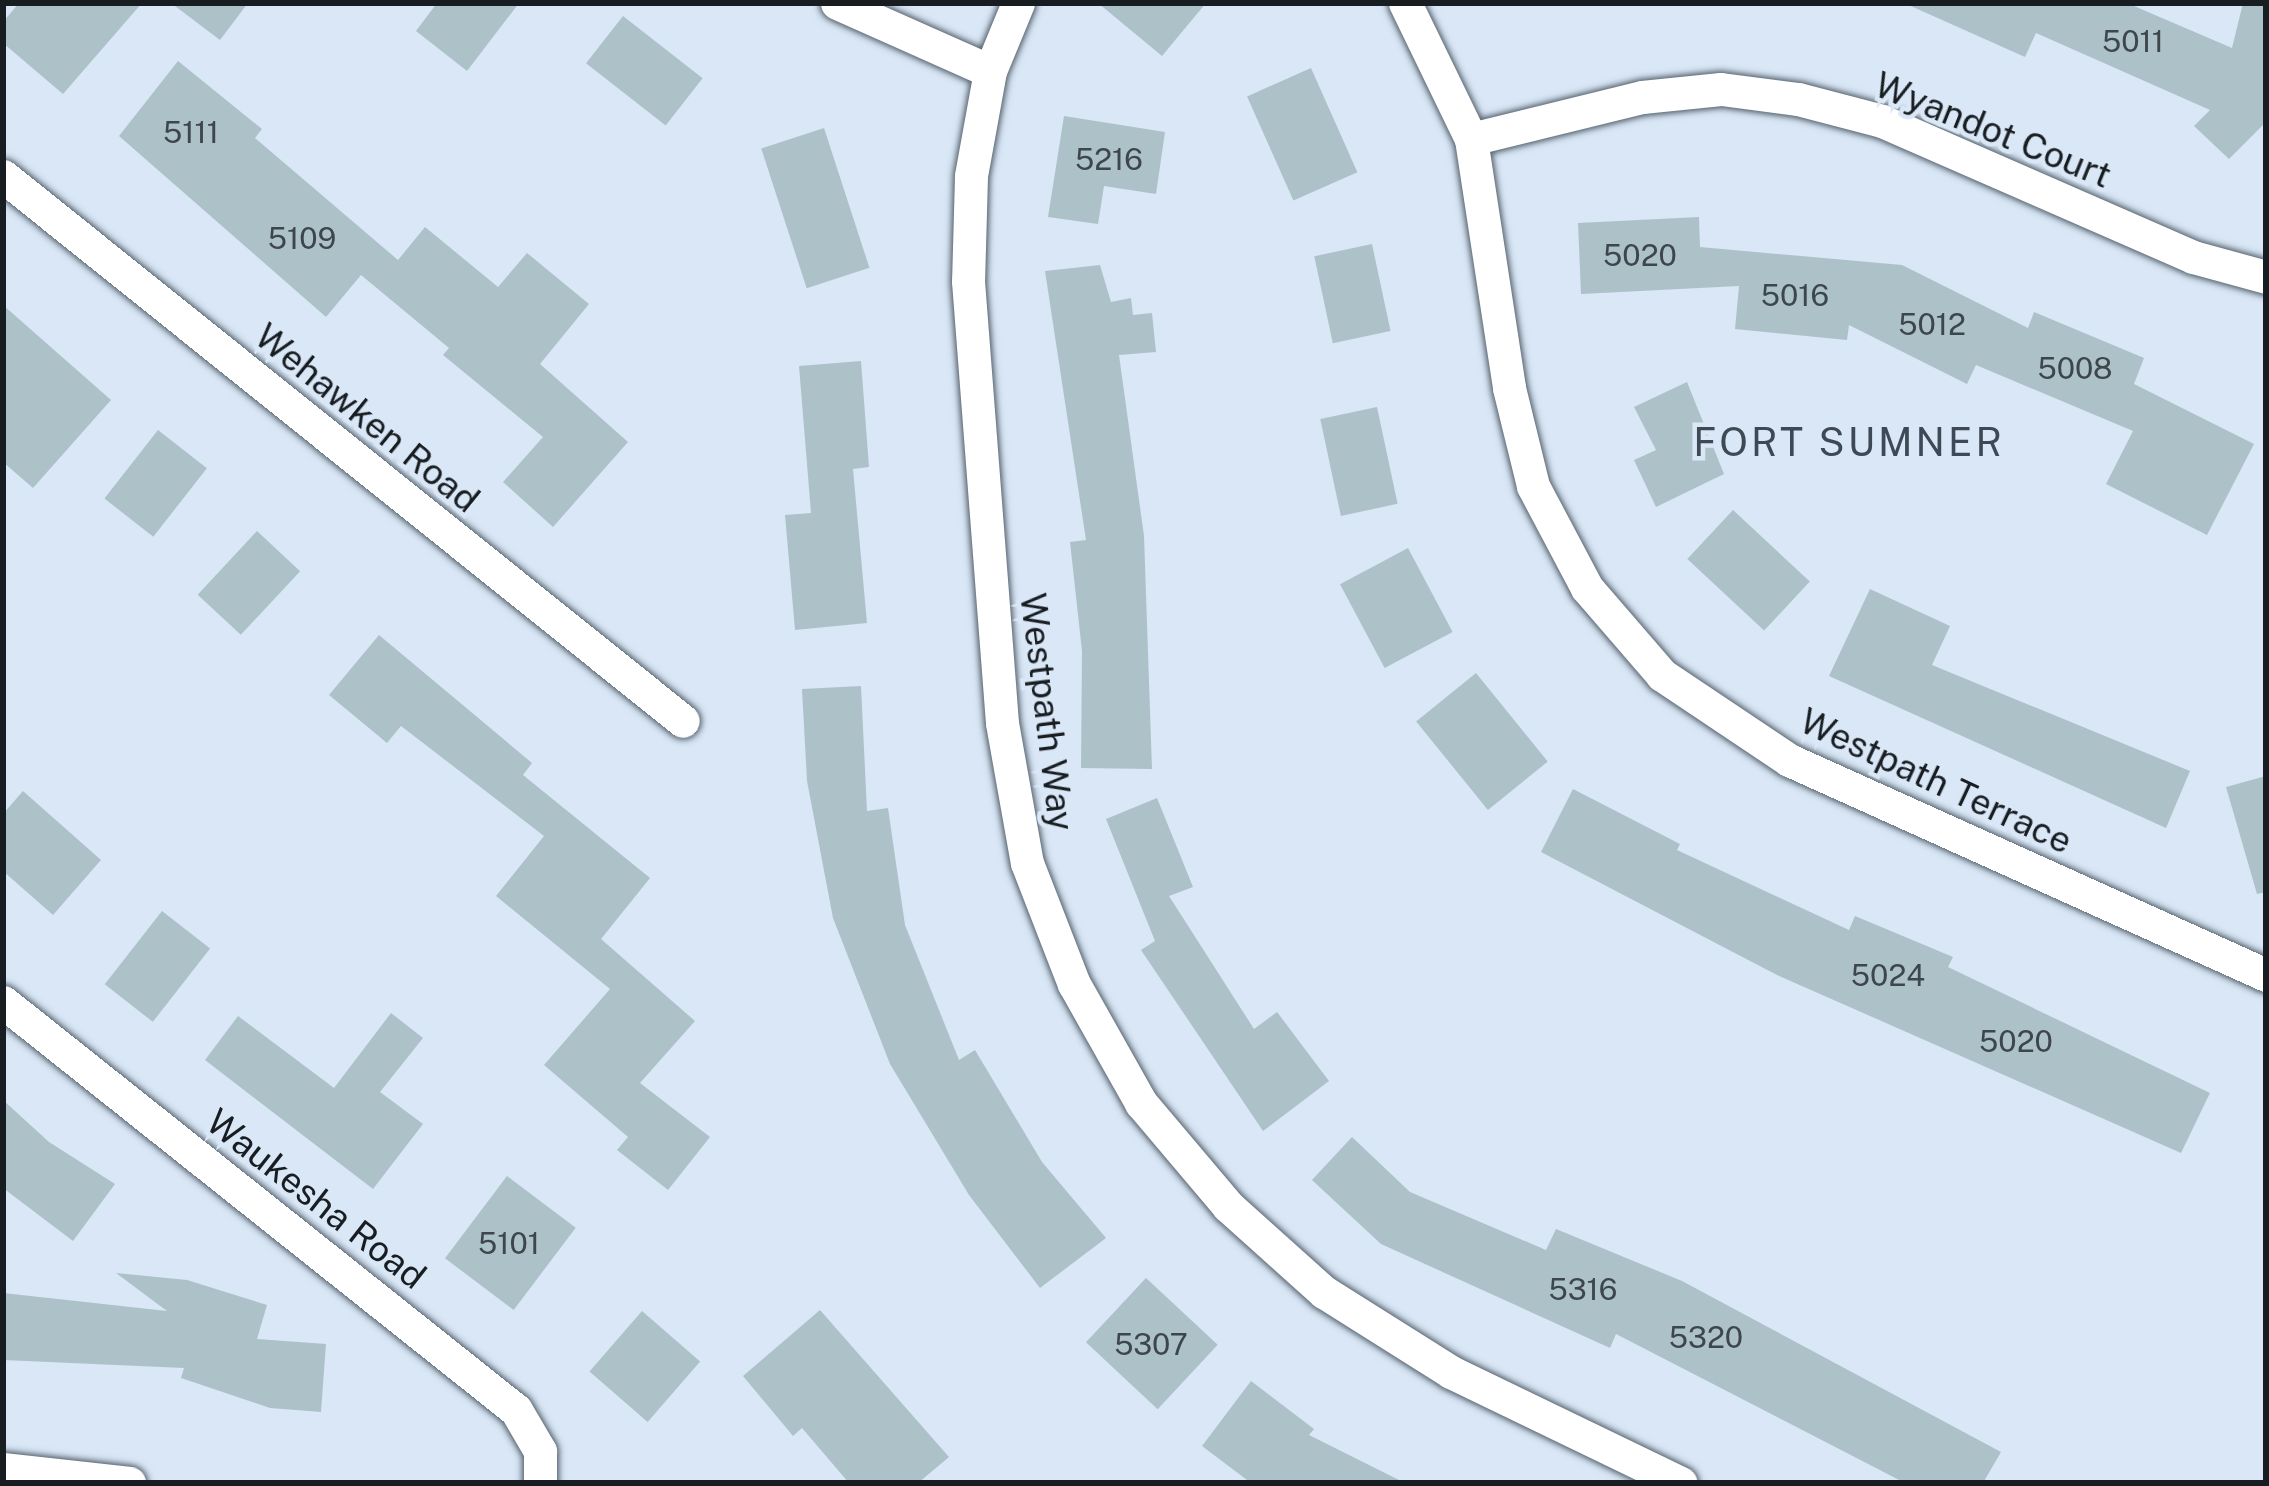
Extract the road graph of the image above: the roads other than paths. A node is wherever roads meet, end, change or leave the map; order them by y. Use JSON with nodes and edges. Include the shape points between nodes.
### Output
{"nodes":[{"id":1,"x":837,"y":3,"type":"edge"},
{"id":2,"x":1018,"y":3,"type":"edge"},
{"id":3,"x":1405,"y":3,"type":"edge"},
{"id":4,"x":990,"y":71,"type":"junction"},
{"id":5,"x":1471,"y":139,"type":"junction"},
{"id":6,"x":3,"y":176,"type":"edge"},
{"id":7,"x":2266,"y":277,"type":"edge"},
{"id":8,"x":682,"y":721,"type":"dead end"},
{"id":9,"x":2266,"y":975,"type":"edge"},
{"id":10,"x":3,"y":1002,"type":"edge"},
{"id":11,"x":3,"y":1469,"type":"edge"},
{"id":12,"x":129,"y":1483,"type":"edge"},
{"id":13,"x":540,"y":1483,"type":"edge"},
{"id":14,"x":1681,"y":1483,"type":"edge"}],
"edges":[{"from":1,"to":4,"type":"street"},
{"from":2,"to":4,"type":"street","name":"Westpath Way"},
{"from":3,"to":5,"type":"street","name":"Westpath Terrace"},
{"from":4,"to":14,"type":"street","name":"Westpath Way","via":[[971,176],[968,281],[1002,723],[1027,863],[1074,984],[1141,1103],[1228,1206],[1324,1292],[1451,1372]]},
{"from":5,"to":7,"type":"street","name":"Wyandot Court","via":[[1642,97],[1721,89],[1798,99],[1882,121],[2193,257]]},
{"from":5,"to":9,"type":"street","name":"Westpath Terrace","via":[[1509,388],[1533,486],[1587,588],[1662,675],[1789,760]]},
{"from":6,"to":8,"type":"street","name":"Wehawken Road"},
{"from":10,"to":13,"type":"street","name":"Waukesha Road","via":[[516,1410],[540,1451]]},
{"from":11,"to":12,"type":"street"}]}
